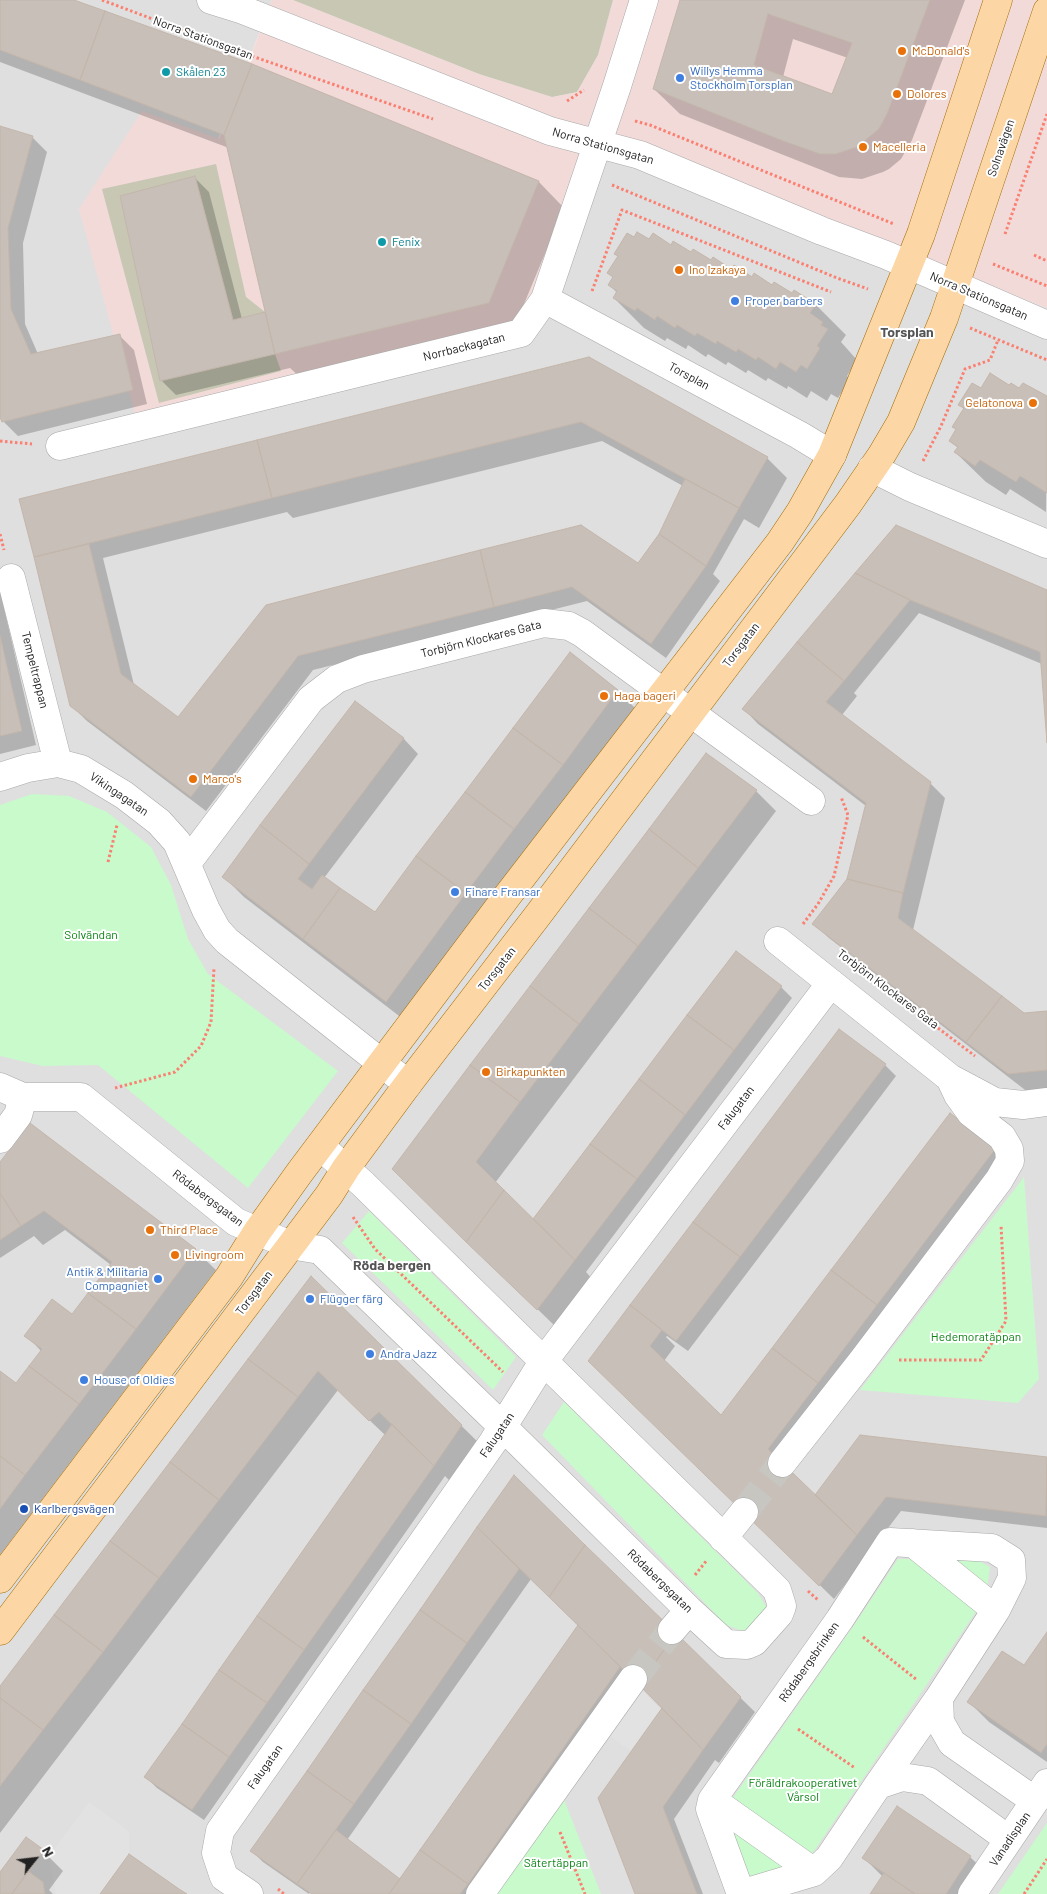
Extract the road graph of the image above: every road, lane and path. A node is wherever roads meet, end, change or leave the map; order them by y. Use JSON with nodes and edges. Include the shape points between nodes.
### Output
{"nodes":[{"id":1,"x":102,"y":0,"type":"edge"},
{"id":2,"x":211,"y":0,"type":"edge"},
{"id":3,"x":644,"y":0,"type":"edge"},
{"id":4,"x":998,"y":0,"type":"edge"},
{"id":5,"x":246,"y":5,"type":"edge"},
{"id":6,"x":1047,"y":11,"type":"edge"},
{"id":7,"x":606,"y":114,"type":"junction"},
{"id":8,"x":439,"y":121,"type":"dead end"},
{"id":9,"x":598,"y":143,"type":"junction"},
{"id":10,"x":586,"y":175,"type":"junction"},
{"id":11,"x":921,"y":234,"type":"junction"},
{"id":12,"x":966,"y":253,"type":"junction"},
{"id":13,"x":1034,"y":255,"type":"dead end"},
{"id":14,"x":1047,"y":260,"type":"edge"},
{"id":15,"x":908,"y":265,"type":"junction"},
{"id":16,"x":837,"y":278,"type":"dead end"},
{"id":17,"x":955,"y":284,"type":"junction"},
{"id":18,"x":1047,"y":286,"type":"edge"},
{"id":19,"x":832,"y":292,"type":"dead end"},
{"id":20,"x":545,"y":299,"type":"junction"},
{"id":21,"x":582,"y":319,"type":"junction"},
{"id":22,"x":1047,"y":325,"type":"edge"},
{"id":23,"x":998,"y":340,"type":"dead end"},
{"id":24,"x":60,"y":446,"type":"dead end"},
{"id":25,"x":832,"y":455,"type":"junction"},
{"id":26,"x":872,"y":468,"type":"junction"},
{"id":27,"x":910,"y":487,"type":"junction"},
{"id":28,"x":1047,"y":544,"type":"edge"},
{"id":29,"x":11,"y":578,"type":"dead end"},
{"id":30,"x":664,"y":692,"type":"junction"},
{"id":31,"x":690,"y":712,"type":"junction"},
{"id":32,"x":58,"y":763,"type":"junction"},
{"id":33,"x":0,"y":777,"type":"edge"},
{"id":34,"x":811,"y":801,"type":"dead end"},
{"id":35,"x":840,"y":852,"type":"dead end"},
{"id":36,"x":187,"y":863,"type":"junction"},
{"id":37,"x":217,"y":930,"type":"junction"},
{"id":38,"x":810,"y":930,"type":"dead end"},
{"id":39,"x":778,"y":940,"type":"dead end"},
{"id":40,"x":831,"y":983,"type":"junction"},
{"id":41,"x":921,"y":1014,"type":"dead end"},
{"id":42,"x":976,"y":1056,"type":"dead end"},
{"id":43,"x":382,"y":1063,"type":"junction"},
{"id":44,"x":950,"y":1078,"type":"junction"},
{"id":45,"x":408,"y":1084,"type":"junction"},
{"id":46,"x":12,"y":1092,"type":"edge"},
{"id":47,"x":81,"y":1097,"type":"junction"},
{"id":48,"x":1047,"y":1102,"type":"edge"},
{"id":49,"x":0,"y":1139,"type":"edge"},
{"id":50,"x":320,"y":1146,"type":"junction"},
{"id":51,"x":346,"y":1168,"type":"junction"},
{"id":52,"x":999,"y":1180,"type":"junction"},
{"id":53,"x":349,"y":1213,"type":"dead end"},
{"id":54,"x":257,"y":1232,"type":"junction"},
{"id":55,"x":290,"y":1245,"type":"junction"},
{"id":56,"x":863,"y":1360,"type":"junction"},
{"id":57,"x":543,"y":1362,"type":"junction"},
{"id":58,"x":504,"y":1373,"type":"dead end"},
{"id":59,"x":504,"y":1427,"type":"junction"},
{"id":60,"x":782,"y":1463,"type":"tunnel mouth"},
{"id":61,"x":744,"y":1512,"type":"tunnel mouth"},
{"id":62,"x":913,"y":1542,"type":"junction"},
{"id":63,"x":716,"y":1548,"type":"junction"},
{"id":64,"x":693,"y":1578,"type":"dead end"},
{"id":65,"x":0,"y":1579,"type":"edge"},
{"id":66,"x":996,"y":1610,"type":"junction"},
{"id":67,"x":0,"y":1631,"type":"edge"},
{"id":68,"x":860,"y":1634,"type":"dead end"},
{"id":69,"x":633,"y":1679,"type":"tunnel mouth"},
{"id":70,"x":918,"y":1681,"type":"dead end"},
{"id":71,"x":939,"y":1698,"type":"junction"},
{"id":72,"x":795,"y":1727,"type":"dead end"},
{"id":73,"x":868,"y":1777,"type":"junction"},
{"id":74,"x":1041,"y":1792,"type":"edge"},
{"id":75,"x":547,"y":1799,"type":"junction"},
{"id":76,"x":712,"y":1800,"type":"junction"},
{"id":77,"x":1008,"y":1839,"type":"junction"},
{"id":78,"x":1047,"y":1859,"type":"edge"},
{"id":79,"x":814,"y":1872,"type":"junction"},
{"id":80,"x":249,"y":1894,"type":"edge"},
{"id":81,"x":480,"y":1894,"type":"edge"},
{"id":82,"x":585,"y":1894,"type":"edge"},
{"id":83,"x":741,"y":1894,"type":"edge"},
{"id":84,"x":972,"y":1894,"type":"edge"},
{"id":85,"x":1024,"y":1894,"type":"edge"}],
"edges":[{"from":1,"to":8,"type":"path","name":"Norra Stationsgatan"},
{"from":2,"to":5,"type":"street","name":"Norra Stationsgatan"},
{"from":3,"to":7,"type":"street","name":"Norrbackagatan"},
{"from":4,"to":11,"type":"main road"},
{"from":5,"to":9,"type":"street","name":"Norra Stationsgatan","via":[[550,131]]},
{"from":6,"to":12,"type":"main road","name":"Solnavägen"},
{"from":7,"to":9,"type":"street","name":"Norrbackagatan"},
{"from":7,"to":11,"type":"path","via":[[650,124]]},
{"from":9,"to":10,"type":"street","name":"Norrbackagatan"},
{"from":9,"to":15,"type":"street","name":"Norra Stationsgatan","via":[[640,154]]},
{"from":10,"to":16,"type":"path"},
{"from":10,"to":20,"type":"street","name":"Norrbackagatan"},
{"from":11,"to":15,"type":"main road"},
{"from":12,"to":17,"type":"main road","name":"Solnavägen"},
{"from":12,"to":18,"type":"path"},
{"from":13,"to":14,"type":"path"},
{"from":15,"to":17,"type":"street","name":"Norra Stationsgatan"},
{"from":15,"to":25,"type":"main road"},
{"from":17,"to":22,"type":"street","name":"Norra Stationsgatan"},
{"from":17,"to":26,"type":"main road","name":"Torsgatan","via":[[901,422]]},
{"from":19,"to":21,"type":"path","via":[[622,210]]},
{"from":20,"to":21,"type":"street","name":"Torsplan"},
{"from":20,"to":24,"type":"street","name":"Norrbackagatan","via":[[521,333]]},
{"from":21,"to":25,"type":"street","name":"Torsplan"},
{"from":23,"to":27,"type":"path","via":[[990,360],[965,369]]},
{"from":25,"to":30,"type":"main road","via":[[780,542]]},
{"from":26,"to":27,"type":"street"},
{"from":26,"to":31,"type":"main road","name":"Torsgatan"},
{"from":27,"to":28,"type":"street"},
{"from":29,"to":32,"type":"street","name":"Tempeltrappan"},
{"from":30,"to":31,"type":"street","name":"Torbjörn Klockares Gata"},
{"from":30,"to":36,"type":"street","name":"Torbjörn Klockares Gata","via":[[582,633],[569,626],[544,623],[349,673],[311,699]]},
{"from":30,"to":43,"type":"main road"},
{"from":31,"to":34,"type":"street","name":"Torbjörn Klockares Gata"},
{"from":31,"to":45,"type":"main road","name":"Torsgatan"},
{"from":32,"to":33,"type":"street","name":"Vikingagatan"},
{"from":32,"to":36,"type":"street","name":"Vikingagatan","via":[[81,769],[103,781],[159,822],[177,842]]},
{"from":35,"to":38,"type":"path","via":[[834,876],[802,924]]},
{"from":36,"to":37,"type":"street"},
{"from":37,"to":43,"type":"street","via":[[242,954]]},
{"from":37,"to":47,"type":"path","via":[[211,1022],[201,1046],[175,1072]]},
{"from":39,"to":40,"type":"street"},
{"from":40,"to":44,"type":"street"},
{"from":40,"to":57,"type":"street","name":"Falugatan"},
{"from":41,"to":42,"type":"path","name":"Torbjörn Klockares Gata"},
{"from":43,"to":45,"type":"street"},
{"from":43,"to":50,"type":"main road"},
{"from":44,"to":48,"type":"street","via":[[995,1102],[1022,1105]]},
{"from":44,"to":52,"type":"street","via":[[971,1113],[1002,1137],[1009,1149],[1010,1161]]},
{"from":45,"to":51,"type":"main road","name":"Torsgatan"},
{"from":46,"to":47,"type":"street"},
{"from":46,"to":49,"type":"street","via":[[18,1115]]},
{"from":47,"to":54,"type":"street","name":"Rödabergsgatan","via":[[236,1222]]},
{"from":50,"to":51,"type":"street","name":"Rödabergsgatan"},
{"from":50,"to":54,"type":"main road"},
{"from":51,"to":55,"type":"main road","name":"Torsgatan"},
{"from":51,"to":57,"type":"street","name":"Rödabergsgatan"},
{"from":52,"to":56,"type":"street"},
{"from":52,"to":56,"type":"path","via":[[1006,1321],[981,1360]]},
{"from":53,"to":58,"type":"path","via":[[376,1249]]},
{"from":54,"to":55,"type":"street","name":"Rödabergsgatan"},
{"from":54,"to":65,"type":"main road","via":[[229,1277]]},
{"from":55,"to":59,"type":"street","name":"Rödabergsgatan","via":[[320,1250]]},
{"from":55,"to":67,"type":"main road","name":"Torsgatan"},
{"from":56,"to":60,"type":"street"},
{"from":57,"to":59,"type":"street","name":"Falugatan"},
{"from":57,"to":63,"type":"street","name":"Rödabergsgatan"},
{"from":59,"to":63,"type":"street","name":"Rödabergsgatan","via":[[681,1620],[726,1644],[747,1645],[754,1642],[779,1614],[782,1606],[776,1590]]},
{"from":59,"to":80,"type":"street","name":"Falugatan","via":[[220,1831],[216,1853],[224,1877]]},
{"from":61,"to":63,"type":"street"},
{"from":62,"to":66,"type":"street"},
{"from":62,"to":66,"type":"street","name":"Rödabergsbrinken","via":[[992,1548],[1011,1560],[1012,1578]]},
{"from":62,"to":76,"type":"street","name":"Rödabergsbrinken","via":[[890,1542],[840,1619]]},
{"from":63,"to":64,"type":"path"},
{"from":66,"to":71,"type":"street","name":"Rödabergsbrinken"},
{"from":68,"to":70,"type":"path"},
{"from":69,"to":75,"type":"street"},
{"from":71,"to":73,"type":"street","name":"Rödabergsbrinken"},
{"from":71,"to":74,"type":"street","via":[[940,1722],[952,1743]]},
{"from":72,"to":73,"type":"path"},
{"from":73,"to":77,"type":"street","via":[[928,1781]]},
{"from":73,"to":79,"type":"street","name":"Rödabergsbrinken","via":[[829,1858]]},
{"from":74,"to":77,"type":"street","name":"Vanadisplan"},
{"from":75,"to":81,"type":"street"},
{"from":75,"to":82,"type":"path"},
{"from":76,"to":79,"type":"street"},
{"from":76,"to":83,"type":"street","name":"Rödabergsbrinken","via":[[710,1809]]},
{"from":77,"to":84,"type":"street","name":"Vanadisplan"},
{"from":78,"to":85,"type":"path"},
{"from":79,"to":83,"type":"street","name":"Rödabergsbrinken"}]}
